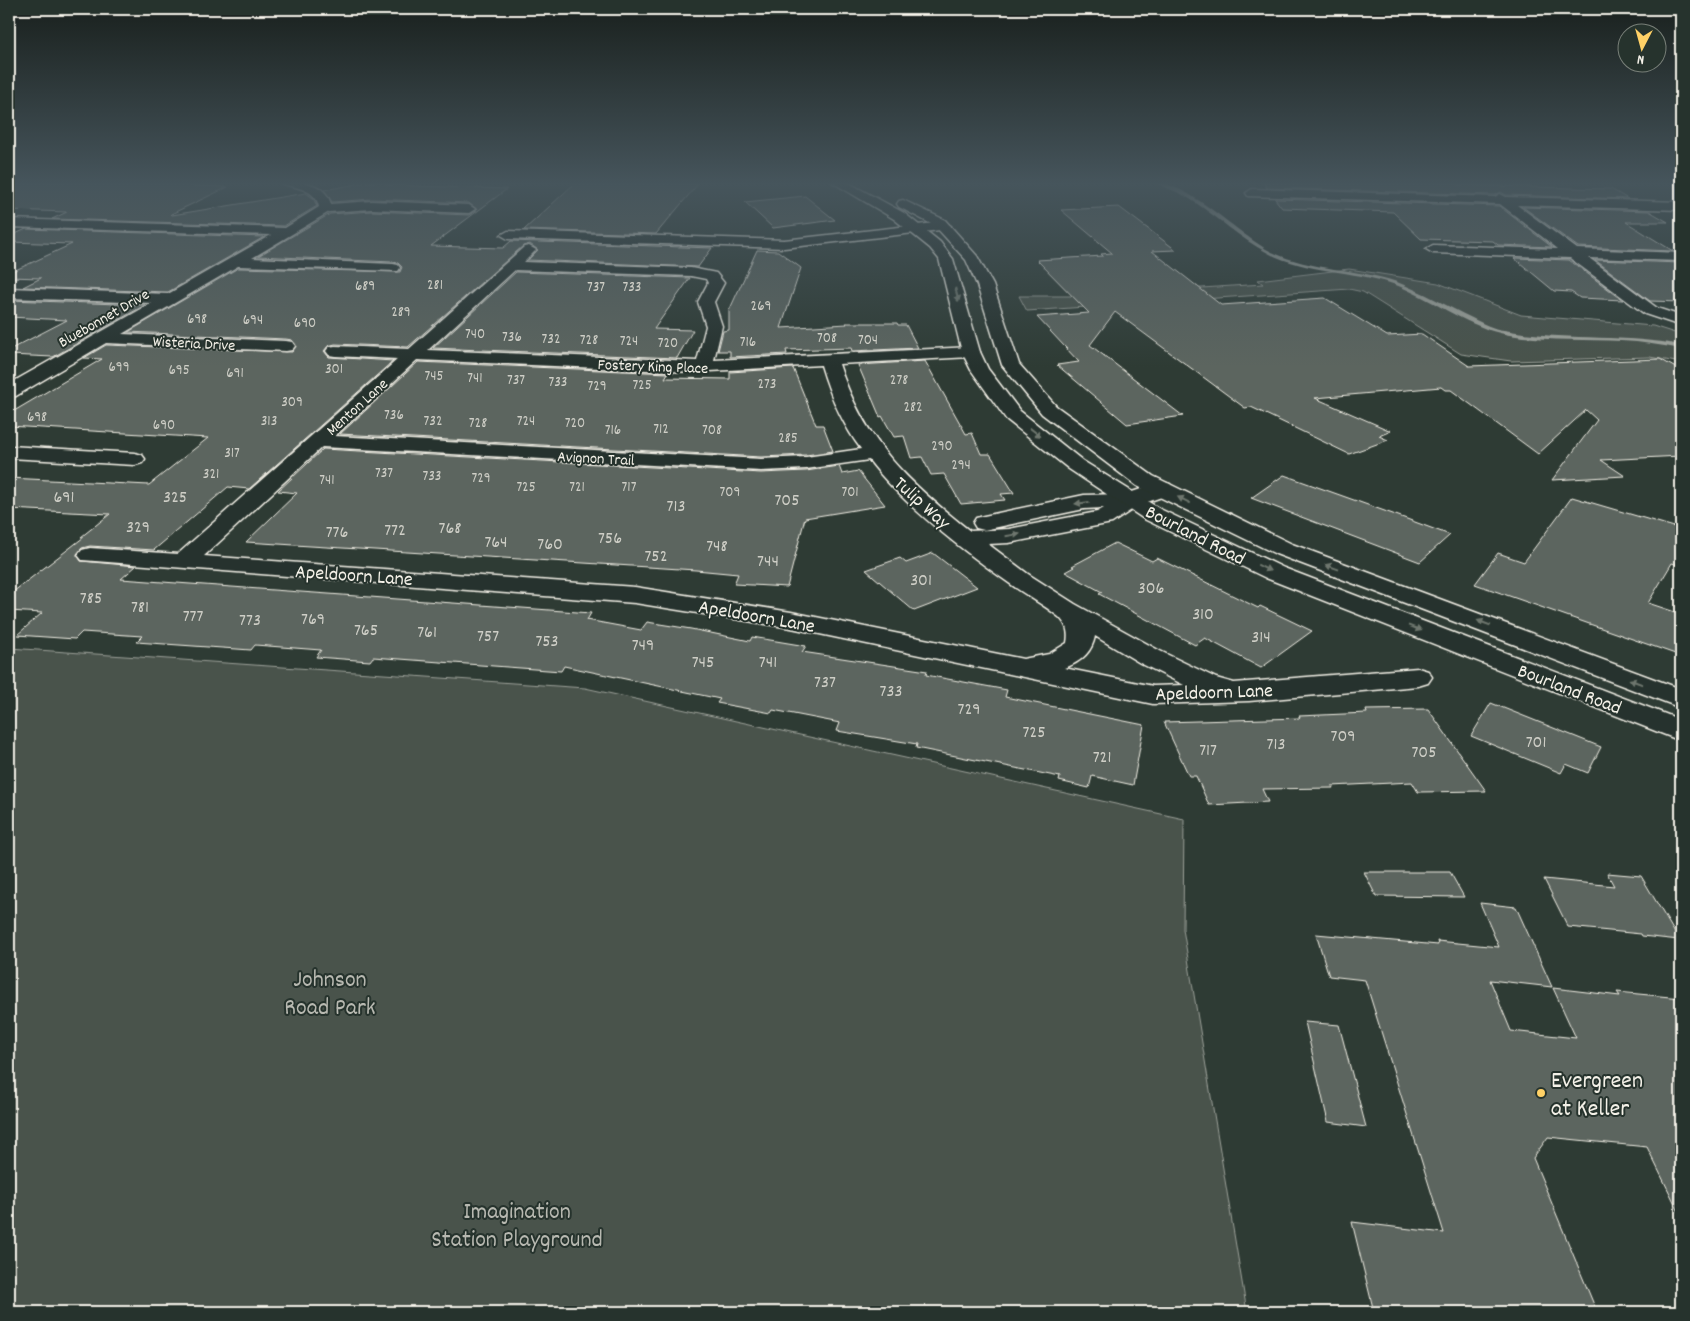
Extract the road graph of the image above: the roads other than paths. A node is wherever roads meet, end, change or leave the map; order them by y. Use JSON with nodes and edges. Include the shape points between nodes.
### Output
{"nodes":[{"id":1,"x":266,"y":244,"type":"edge"},
{"id":2,"x":773,"y":244,"type":"edge"},
{"id":3,"x":787,"y":244,"type":"edge"},
{"id":4,"x":933,"y":244,"type":"edge"},
{"id":5,"x":959,"y":244,"type":"edge"},
{"id":6,"x":1560,"y":244,"type":"edge"},
{"id":7,"x":1433,"y":249,"type":"dead end"},
{"id":8,"x":530,"y":250,"type":"dead end"},
{"id":9,"x":1573,"y":254,"type":"junction"},
{"id":10,"x":1681,"y":257,"type":"edge"},
{"id":11,"x":234,"y":262,"type":"junction"},
{"id":12,"x":514,"y":266,"type":"junction"},
{"id":13,"x":393,"y":268,"type":"dead end"},
{"id":14,"x":9,"y":293,"type":"edge"},
{"id":15,"x":168,"y":299,"type":"junction"},
{"id":16,"x":1675,"y":320,"type":"edge"},
{"id":17,"x":103,"y":338,"type":"junction"},
{"id":18,"x":286,"y":346,"type":"dead end"},
{"id":19,"x":335,"y":352,"type":"dead end"},
{"id":20,"x":971,"y":352,"type":"junction"},
{"id":21,"x":414,"y":355,"type":"junction"},
{"id":22,"x":829,"y":361,"type":"junction"},
{"id":23,"x":704,"y":367,"type":"junction"},
{"id":24,"x":9,"y":392,"type":"edge"},
{"id":25,"x":318,"y":441,"type":"junction"},
{"id":26,"x":9,"y":452,"type":"edge"},
{"id":27,"x":874,"y":453,"type":"junction"},
{"id":28,"x":135,"y":460,"type":"dead end"},
{"id":29,"x":1162,"y":489,"type":"junction"},
{"id":30,"x":1131,"y":500,"type":"junction"},
{"id":31,"x":964,"y":538,"type":"junction"},
{"id":32,"x":90,"y":555,"type":"dead end"},
{"id":33,"x":183,"y":562,"type":"junction"},
{"id":34,"x":1060,"y":606,"type":"junction"},
{"id":35,"x":1006,"y":664,"type":"junction"},
{"id":36,"x":1418,"y":677,"type":"dead end"},
{"id":37,"x":1249,"y":692,"type":"junction"},
{"id":38,"x":1681,"y":699,"type":"edge"},
{"id":39,"x":1681,"y":731,"type":"edge"}],
"edges":[{"from":1,"to":11,"type":"street","name":"Bluebonnet Drive"},
{"from":2,"to":3,"type":"street"},
{"from":4,"to":20,"type":"street","name":"Bourland Road","one_way":true,"via":[[946,259]]},
{"from":5,"to":29,"type":"street","name":"Bourland Road","via":[[972,259],[985,285],[1011,365],[1049,410],[1145,481]]},
{"from":6,"to":9,"type":"street"},
{"from":7,"to":9,"type":"street"},
{"from":8,"to":12,"type":"street","name":"Menton Lane"},
{"from":9,"to":10,"type":"street"},
{"from":9,"to":16,"type":"street","via":[[1651,311]]},
{"from":11,"to":13,"type":"street"},
{"from":11,"to":15,"type":"street","name":"Bluebonnet Drive"},
{"from":12,"to":21,"type":"street","name":"Menton Lane"},
{"from":12,"to":23,"type":"street","via":[[708,275],[716,281],[706,302],[714,326]]},
{"from":14,"to":15,"type":"street"},
{"from":15,"to":17,"type":"street","name":"Bluebonnet Drive"},
{"from":17,"to":18,"type":"street","name":"Wisteria Drive"},
{"from":17,"to":24,"type":"street","name":"Bluebonnet Drive"},
{"from":19,"to":21,"type":"street","name":"Fostery King Place"},
{"from":20,"to":22,"type":"street","name":"Fostery King Place"},
{"from":20,"to":30,"type":"street","name":"Bourland Road","one_way":true,"via":[[1013,415],[1076,464]]},
{"from":21,"to":23,"type":"street","name":"Fostery King Place"},
{"from":21,"to":25,"type":"street","name":"Menton Lane"},
{"from":22,"to":23,"type":"street","name":"Fostery King Place"},
{"from":22,"to":27,"type":"street","name":"Tulip Way","via":[[841,401]]},
{"from":25,"to":27,"type":"street","name":"Avignon Trail","via":[[761,465],[806,463]]},
{"from":25,"to":33,"type":"street","name":"Menton Lane"},
{"from":26,"to":28,"type":"street"},
{"from":27,"to":31,"type":"street","name":"Tulip Way","via":[[914,496]]},
{"from":29,"to":30,"type":"street"},
{"from":38,"to":29,"type":"street","name":"Bourland Road","one_way":true,"via":[[1284,549]]},
{"from":30,"to":31,"type":"street","via":[[1104,518],[1008,536]]},
{"from":30,"to":39,"type":"street","name":"Bourland Road","one_way":true,"via":[[1152,514],[1274,573]]},
{"from":31,"to":34,"type":"street","name":"Tulip Way"},
{"from":32,"to":33,"type":"street","name":"Apeldoorn Lane"},
{"from":33,"to":35,"type":"street","name":"Apeldoorn Lane","via":[[635,595],[791,620]]},
{"from":34,"to":35,"type":"street","name":"Tulip Way","via":[[1079,626],[1081,638],[1076,649],[1048,664]]},
{"from":34,"to":37,"type":"street","name":"Tulip Way","via":[[1199,681],[1216,688]]},
{"from":35,"to":37,"type":"street","name":"Apeldoorn Lane","via":[[1153,695]]},
{"from":36,"to":37,"type":"street","name":"Apeldoorn Lane"}]}
